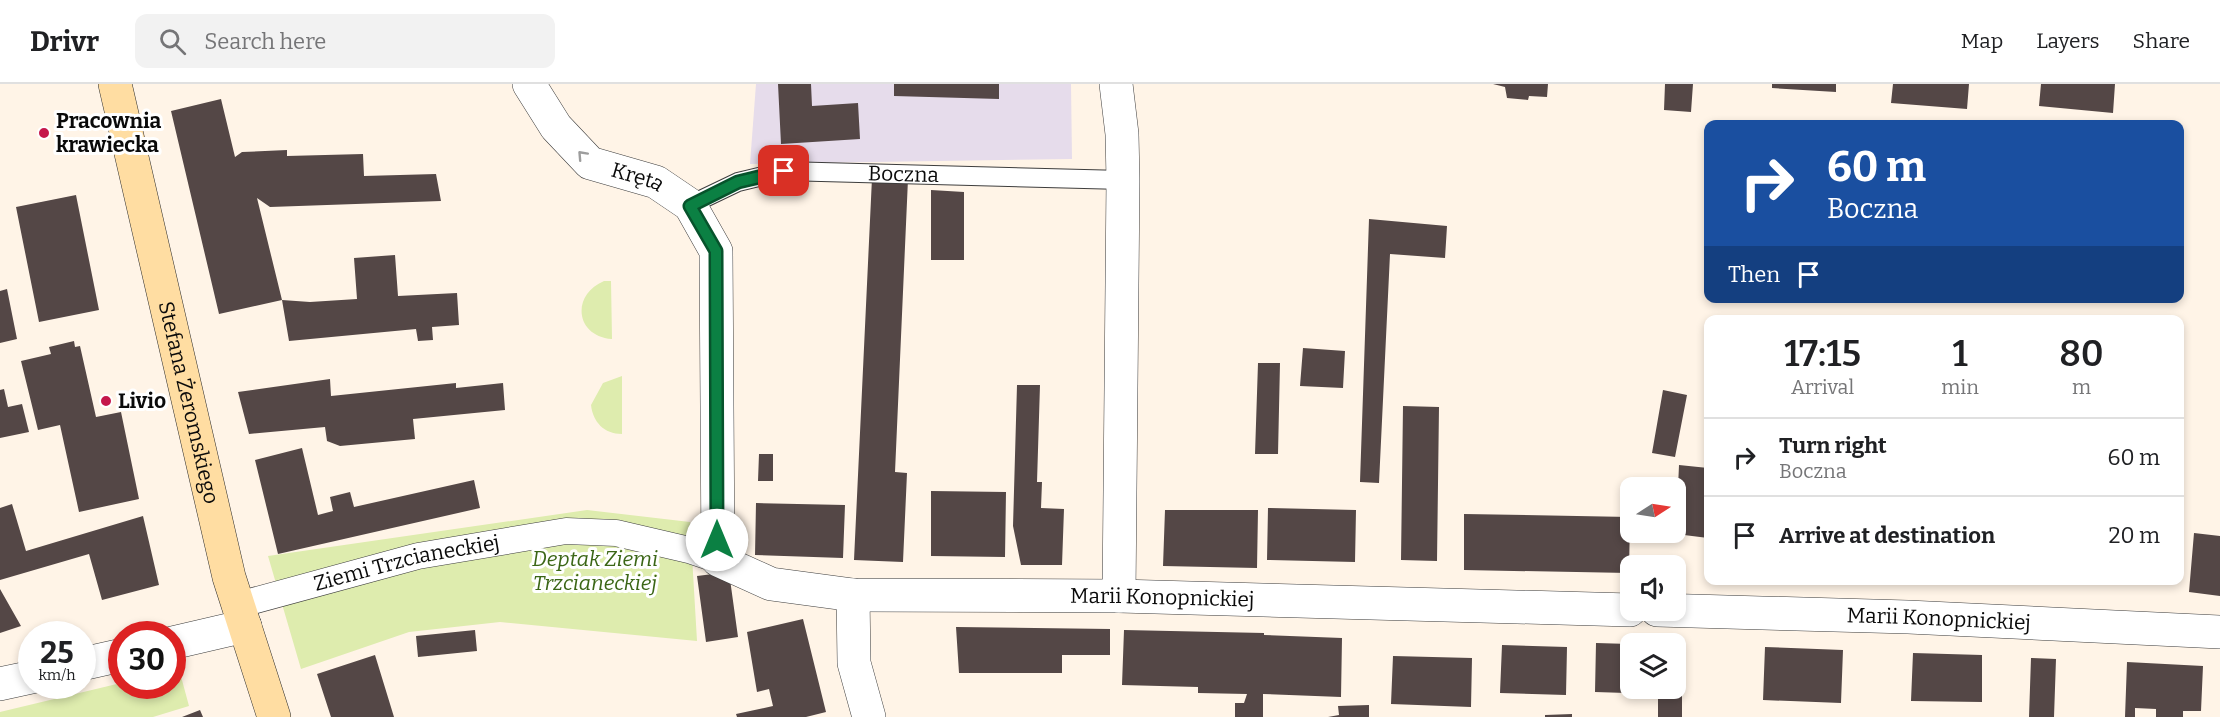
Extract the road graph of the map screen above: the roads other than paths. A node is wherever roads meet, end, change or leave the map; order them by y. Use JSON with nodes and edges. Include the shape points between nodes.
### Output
{"nodes":[{"id":1,"x":115,"y":84,"type":"edge"},
{"id":2,"x":529,"y":84,"type":"edge"},
{"id":3,"x":1116,"y":84,"type":"edge"},
{"id":4,"x":1123,"y":180,"type":"junction"},
{"id":5,"x":690,"y":206,"type":"junction"},
{"id":6,"x":718,"y":550,"type":"junction"},
{"id":7,"x":854,"y":595,"type":"junction"},
{"id":8,"x":1119,"y":596,"type":"junction"},
{"id":9,"x":1620,"y":610,"type":"edge"},
{"id":10,"x":1686,"y":611,"type":"edge"},
{"id":11,"x":242,"y":615,"type":"junction"},
{"id":12,"x":2220,"y":632,"type":"edge"},
{"id":13,"x":186,"y":637,"type":"edge"},
{"id":14,"x":18,"y":680,"type":"edge"},
{"id":15,"x":0,"y":684,"type":"edge"},
{"id":16,"x":274,"y":717,"type":"edge"},
{"id":17,"x":869,"y":717,"type":"edge"}],
"edges":[{"from":1,"to":11,"type":"main road","name":"Stefana Żeromskiego","via":[[229,577]]},
{"from":5,"to":2,"type":"street","name":"Kręta","one_way":true,"via":[[656,182],[590,163],[556,127]]},
{"from":3,"to":4,"type":"street"},
{"from":4,"to":5,"type":"lane","name":"Boczna","via":[[784,171],[738,182]]},
{"from":4,"to":8,"type":"street"},
{"from":5,"to":6,"type":"street","name":"Kręta","via":[[716,251]]},
{"from":6,"to":7,"type":"street","name":"Marii Konopnickiej","via":[[771,584]]},
{"from":6,"to":11,"type":"street","name":"Ziemi Trzcianeckiej","via":[[689,550],[616,533],[566,531],[418,556]]},
{"from":7,"to":8,"type":"street","name":"Marii Konopnickiej"},
{"from":7,"to":17,"type":"street","via":[[854,663]]},
{"from":8,"to":9,"type":"street","name":"Marii Konopnickiej"},
{"from":10,"to":12,"type":"street","name":"Marii Konopnickiej"},
{"from":11,"to":13,"type":"street"},
{"from":11,"to":16,"type":"main road","name":"Stefana Żeromskiego"},
{"from":14,"to":15,"type":"street"}]}
